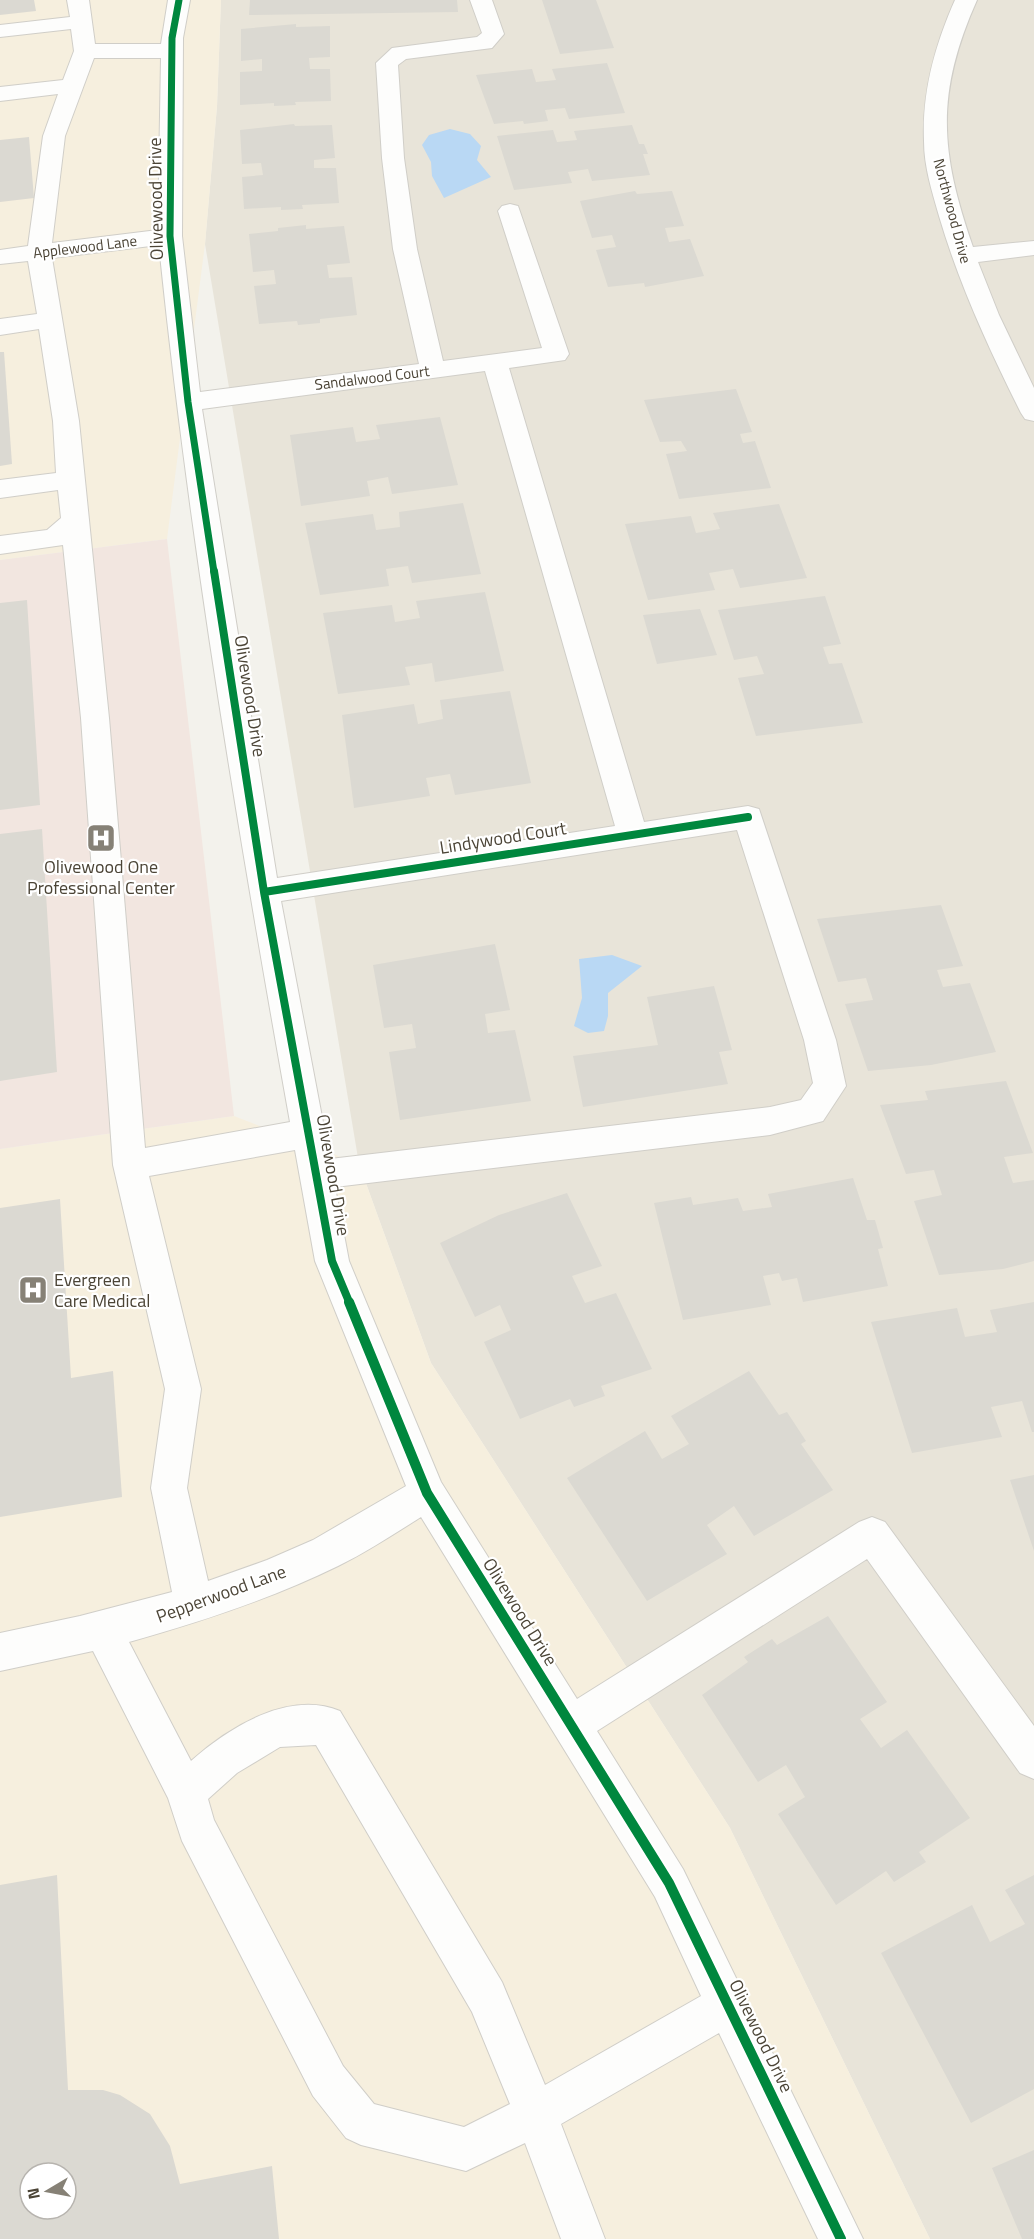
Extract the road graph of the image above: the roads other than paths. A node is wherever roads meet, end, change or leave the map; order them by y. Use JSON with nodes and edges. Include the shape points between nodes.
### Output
{"nodes":[{"id":1,"x":78,"y":0,"type":"edge"},
{"id":2,"x":179,"y":0,"type":"edge"},
{"id":3,"x":481,"y":0,"type":"edge"},
{"id":4,"x":966,"y":0,"type":"edge"},
{"id":5,"x":80,"y":22,"type":"junction"},
{"id":6,"x":0,"y":31,"type":"edge"},
{"id":7,"x":85,"y":51,"type":"junction"},
{"id":8,"x":172,"y":51,"type":"junction"},
{"id":9,"x":72,"y":86,"type":"junction"},
{"id":10,"x":0,"y":94,"type":"edge"},
{"id":11,"x":510,"y":211,"type":"dead end"},
{"id":12,"x":170,"y":236,"type":"junction"},
{"id":13,"x":1034,"y":248,"type":"edge"},
{"id":14,"x":39,"y":252,"type":"junction"},
{"id":15,"x":962,"y":256,"type":"junction"},
{"id":16,"x":0,"y":257,"type":"edge"},
{"id":17,"x":50,"y":320,"type":"junction"},
{"id":18,"x":0,"y":327,"type":"edge"},
{"id":19,"x":495,"y":362,"type":"junction"},
{"id":20,"x":433,"y":370,"type":"junction"},
{"id":21,"x":188,"y":402,"type":"junction"},
{"id":22,"x":1034,"y":413,"type":"edge"},
{"id":23,"x":70,"y":480,"type":"junction"},
{"id":24,"x":0,"y":489,"type":"edge"},
{"id":25,"x":75,"y":521,"type":"junction"},
{"id":26,"x":0,"y":545,"type":"edge"},
{"id":27,"x":633,"y":835,"type":"junction"},
{"id":28,"x":264,"y":892,"type":"junction"},
{"id":29,"x":309,"y":1133,"type":"junction"},
{"id":30,"x":130,"y":1165,"type":"junction"},
{"id":31,"x":317,"y":1175,"type":"junction"},
{"id":32,"x":427,"y":1493,"type":"junction"},
{"id":33,"x":194,"y":1605,"type":"junction"},
{"id":34,"x":104,"y":1630,"type":"junction"},
{"id":35,"x":0,"y":1652,"type":"edge"},
{"id":36,"x":571,"y":1725,"type":"junction"},
{"id":37,"x":1034,"y":1759,"type":"edge"},
{"id":38,"x":186,"y":1792,"type":"junction"},
{"id":39,"x":728,"y":2004,"type":"junction"},
{"id":40,"x":536,"y":2114,"type":"junction"},
{"id":41,"x":583,"y":2239,"type":"edge"},
{"id":42,"x":841,"y":2239,"type":"edge"}],
"edges":[{"from":1,"to":5,"type":"street"},
{"from":2,"to":8,"type":"street","name":"Olivewood Drive"},
{"from":3,"to":20,"type":"street","via":[[492,34],[484,43],[400,53],[387,63],[393,158],[405,249]]},
{"from":4,"to":15,"type":"street","name":"Northwood Drive","via":[[941,69],[935,106],[937,164]]},
{"from":5,"to":6,"type":"street"},
{"from":5,"to":7,"type":"street"},
{"from":7,"to":8,"type":"street"},
{"from":7,"to":9,"type":"street"},
{"from":8,"to":12,"type":"street","name":"Olivewood Drive"},
{"from":9,"to":10,"type":"street"},
{"from":9,"to":14,"type":"street","via":[[54,136]]},
{"from":11,"to":19,"type":"street","name":"Sandalwood Court","via":[[556,354]]},
{"from":12,"to":14,"type":"street","name":"Applewood Lane"},
{"from":12,"to":21,"type":"street","name":"Olivewood Drive"},
{"from":13,"to":15,"type":"street"},
{"from":14,"to":16,"type":"street","name":"Applewood Lane"},
{"from":14,"to":17,"type":"street"},
{"from":15,"to":22,"type":"street","name":"Northwood Drive","via":[[997,341]]},
{"from":17,"to":18,"type":"street"},
{"from":17,"to":23,"type":"street","via":[[66,421]]},
{"from":19,"to":20,"type":"street","name":"Sandalwood Court"},
{"from":19,"to":27,"type":"street"},
{"from":20,"to":21,"type":"street","name":"Sandalwood Court"},
{"from":21,"to":28,"type":"street","name":"Olivewood Drive"},
{"from":23,"to":24,"type":"street"},
{"from":23,"to":25,"type":"street"},
{"from":25,"to":26,"type":"street","via":[[54,538]]},
{"from":25,"to":30,"type":"street","via":[[95,717]]},
{"from":27,"to":28,"type":"street","name":"Lindywood Court"},
{"from":27,"to":31,"type":"street","name":"Lindywood Court","via":[[748,818],[820,1040],[830,1086],[811,1111],[770,1121]]},
{"from":28,"to":29,"type":"street","name":"Olivewood Drive"},
{"from":29,"to":30,"type":"street"},
{"from":29,"to":31,"type":"street","name":"Olivewood Drive"},
{"from":30,"to":33,"type":"street","via":[[183,1389],[169,1488]]},
{"from":31,"to":32,"type":"street","name":"Olivewood Drive","via":[[332,1261]]},
{"from":32,"to":33,"type":"street","name":"Pepperwood Lane","via":[[314,1559]]},
{"from":32,"to":36,"type":"street","name":"Olivewood Drive"},
{"from":33,"to":34,"type":"street","name":"Pepperwood Lane"},
{"from":34,"to":35,"type":"street","name":"Pepperwood Lane"},
{"from":34,"to":38,"type":"street"},
{"from":36,"to":37,"type":"street","via":[[872,1535]]},
{"from":36,"to":39,"type":"street","name":"Olivewood Drive","via":[[669,1883]]},
{"from":38,"to":40,"type":"street","via":[[196,1827],[328,2081],[361,2123],[466,2149]]},
{"from":38,"to":40,"type":"street","via":[[223,1760],[275,1728],[326,1725],[487,1997]]},
{"from":39,"to":40,"type":"street"},
{"from":39,"to":42,"type":"street","name":"Olivewood Drive"},
{"from":40,"to":41,"type":"street"}]}
